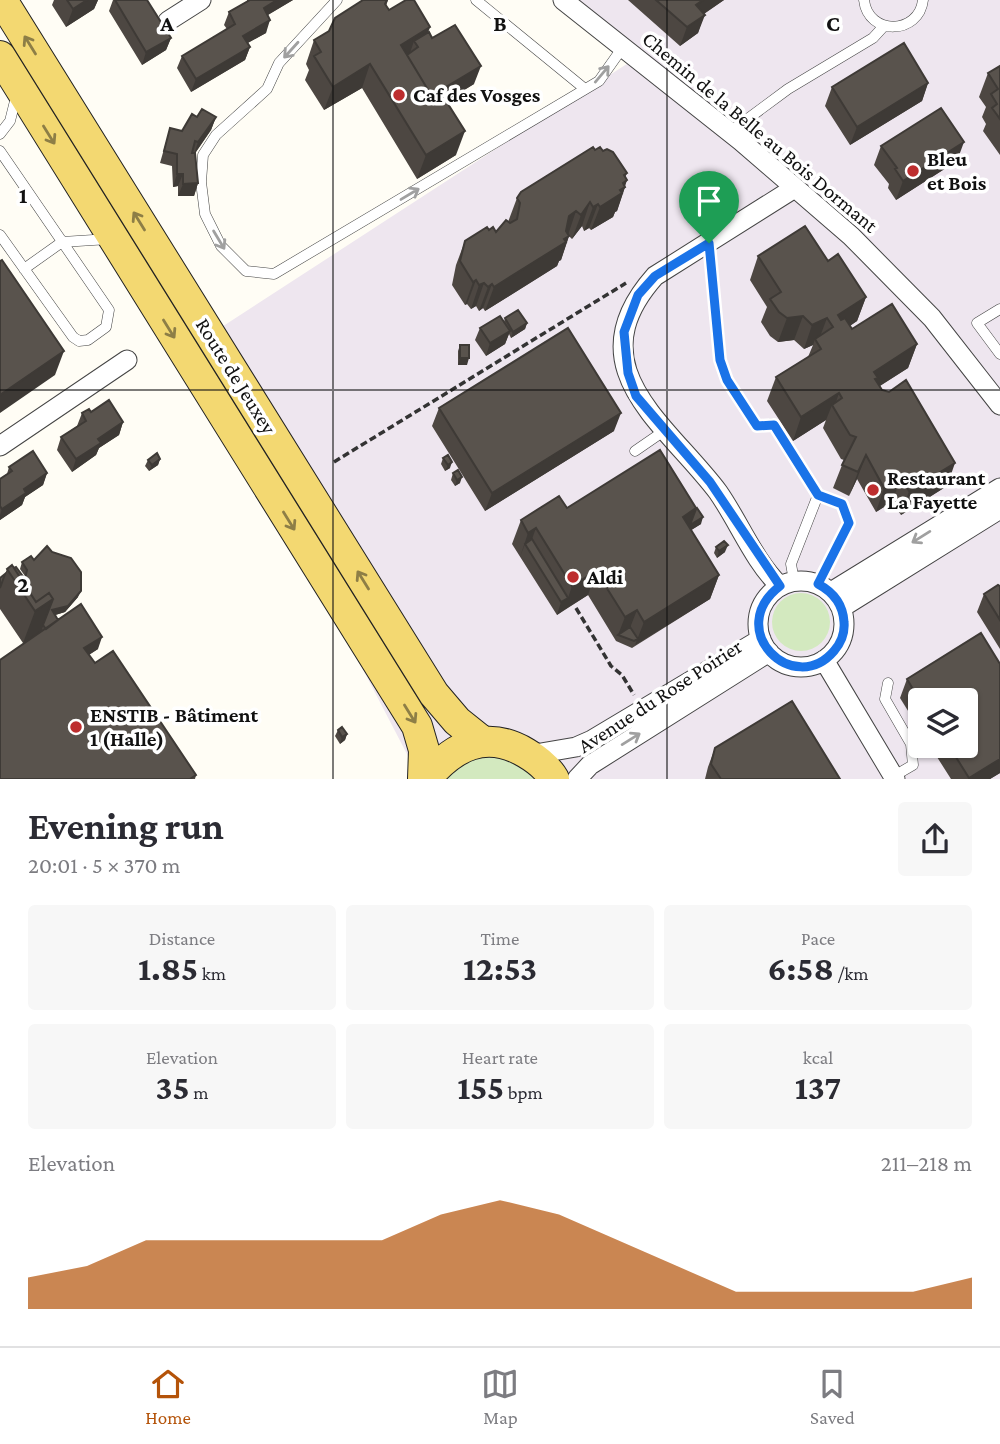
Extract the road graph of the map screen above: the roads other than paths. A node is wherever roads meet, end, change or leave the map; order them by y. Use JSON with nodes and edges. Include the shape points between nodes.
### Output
{"nodes":[{"id":1,"x":2,"y":0,"type":"edge"},
{"id":2,"x":201,"y":0,"type":"edge"},
{"id":3,"x":337,"y":0,"type":"edge"},
{"id":4,"x":476,"y":0,"type":"edge"},
{"id":5,"x":563,"y":0,"type":"edge"},
{"id":6,"x":864,"y":0,"type":"edge"},
{"id":7,"x":923,"y":0,"type":"edge"},
{"id":8,"x":168,"y":21,"type":"dead end"},
{"id":9,"x":884,"y":26,"type":"junction"},
{"id":10,"x":623,"y":47,"type":"junction"},
{"id":11,"x":0,"y":56,"type":"edge"},
{"id":12,"x":18,"y":86,"type":"junction"},
{"id":13,"x":585,"y":89,"type":"junction"},
{"id":14,"x":730,"y":132,"type":"junction"},
{"id":15,"x":0,"y":134,"type":"edge"},
{"id":16,"x":0,"y":151,"type":"edge"},
{"id":17,"x":793,"y":189,"type":"junction"},
{"id":18,"x":0,"y":235,"type":"edge"},
{"id":19,"x":114,"y":239,"type":"junction"},
{"id":20,"x":62,"y":242,"type":"junction"},
{"id":21,"x":709,"y":243,"type":"junction"},
{"id":22,"x":24,"y":269,"type":"junction"},
{"id":23,"x":1000,"y":309,"type":"edge"},
{"id":24,"x":1000,"y":354,"type":"edge"},
{"id":25,"x":127,"y":360,"type":"dead end"},
{"id":26,"x":1000,"y":405,"type":"edge"},
{"id":27,"x":664,"y":431,"type":"junction"},
{"id":28,"x":0,"y":446,"type":"edge"},
{"id":29,"x":635,"y":451,"type":"dead end"},
{"id":30,"x":1000,"y":488,"type":"edge"},
{"id":31,"x":818,"y":495,"type":"junction"},
{"id":32,"x":1000,"y":509,"type":"edge"},
{"id":33,"x":787,"y":583,"type":"junction"},
{"id":34,"x":830,"y":595,"type":"junction"},
{"id":35,"x":765,"y":645,"type":"junction"},
{"id":36,"x":824,"y":660,"type":"junction"},
{"id":37,"x":888,"y":683,"type":"dead end"},
{"id":38,"x":482,"y":741,"type":"junction"},
{"id":39,"x":529,"y":755,"type":"junction"},
{"id":40,"x":895,"y":778,"type":"edge"},
{"id":41,"x":424,"y":779,"type":"edge"},
{"id":42,"x":554,"y":779,"type":"edge"},
{"id":43,"x":577,"y":779,"type":"edge"}],
"edges":[{"from":38,"to":1,"type":"main road","name":"Route de Jeuxey","one_way":true,"via":[[457,722],[434,694]]},
{"from":2,"to":8,"type":"street"},
{"from":3,"to":13,"type":"lane","one_way":true,"via":[[279,63],[267,89],[216,135],[203,155],[205,214],[221,246],[246,271],[274,274]]},
{"from":4,"to":13,"type":"lane"},
{"from":5,"to":10,"type":"street","name":"Chemin de la Belle au Bois Dormant"},
{"from":6,"to":9,"type":"lane","via":[[869,14]]},
{"from":7,"to":9,"type":"lane","via":[[913,21]]},
{"from":9,"to":14,"type":"lane","via":[[873,38],[788,89]]},
{"from":13,"to":10,"type":"lane","one_way":true,"via":[[599,81]]},
{"from":10,"to":14,"type":"street","name":"Chemin de la Belle au Bois Dormant"},
{"from":11,"to":12,"type":"main road","name":"Route de Jeuxey"},
{"from":12,"to":15,"type":"lane","via":[[10,121]]},
{"from":12,"to":19,"type":"main road","name":"Route de Jeuxey","one_way":true},
{"from":14,"to":17,"type":"street","name":"Chemin de la Belle au Bois Dormant"},
{"from":16,"to":20,"type":"lane"},
{"from":17,"to":21,"type":"street"},
{"from":17,"to":26,"type":"street","name":"Chemin de la Belle au Bois Dormant","via":[[851,236],[932,318]]},
{"from":18,"to":22,"type":"lane"},
{"from":19,"to":20,"type":"lane"},
{"from":19,"to":41,"type":"main road","name":"Route de Jeuxey","one_way":true,"via":[[417,726],[424,750]]},
{"from":20,"to":22,"type":"lane"},
{"from":20,"to":22,"type":"lane","via":[[109,310],[106,327],[88,340],[73,337]]},
{"from":21,"to":27,"type":"street","via":[[655,276],[638,295],[624,332],[624,351],[636,396]]},
{"from":21,"to":31,"type":"lane","via":[[720,360],[727,380],[757,426],[774,425]]},
{"from":23,"to":24,"type":"lane","via":[[977,323]]},
{"from":25,"to":28,"type":"street"},
{"from":27,"to":29,"type":"lane"},
{"from":27,"to":33,"type":"street","via":[[718,492]]},
{"from":30,"to":34,"type":"street","one_way":true},
{"from":31,"to":33,"type":"lane"},
{"from":31,"to":34,"type":"lane","via":[[842,504],[849,523]]},
{"from":32,"to":34,"type":"street"},
{"from":33,"to":34,"type":"street"},
{"from":33,"to":35,"type":"street","name":"Avenue du Rose Poirier","via":[[763,603],[758,627]]},
{"from":34,"to":36,"type":"street","via":[[842,637]]},
{"from":35,"to":36,"type":"street","name":"Avenue du Rose Poirier","via":[[789,665],[801,667]]},
{"from":35,"to":39,"type":"street","name":"Avenue du Rose Poirier","via":[[576,747]]},
{"from":43,"to":35,"type":"street","name":"Avenue du Rose Poirier","one_way":true,"via":[[590,765]]},
{"from":36,"to":40,"type":"street"},
{"from":37,"to":40,"type":"lane","via":[[885,699],[911,744],[913,765]]},
{"from":38,"to":39,"type":"main road","via":[[516,747]]},
{"from":38,"to":41,"type":"main road","via":[[442,758]]},
{"from":39,"to":42,"type":"main road"}]}
